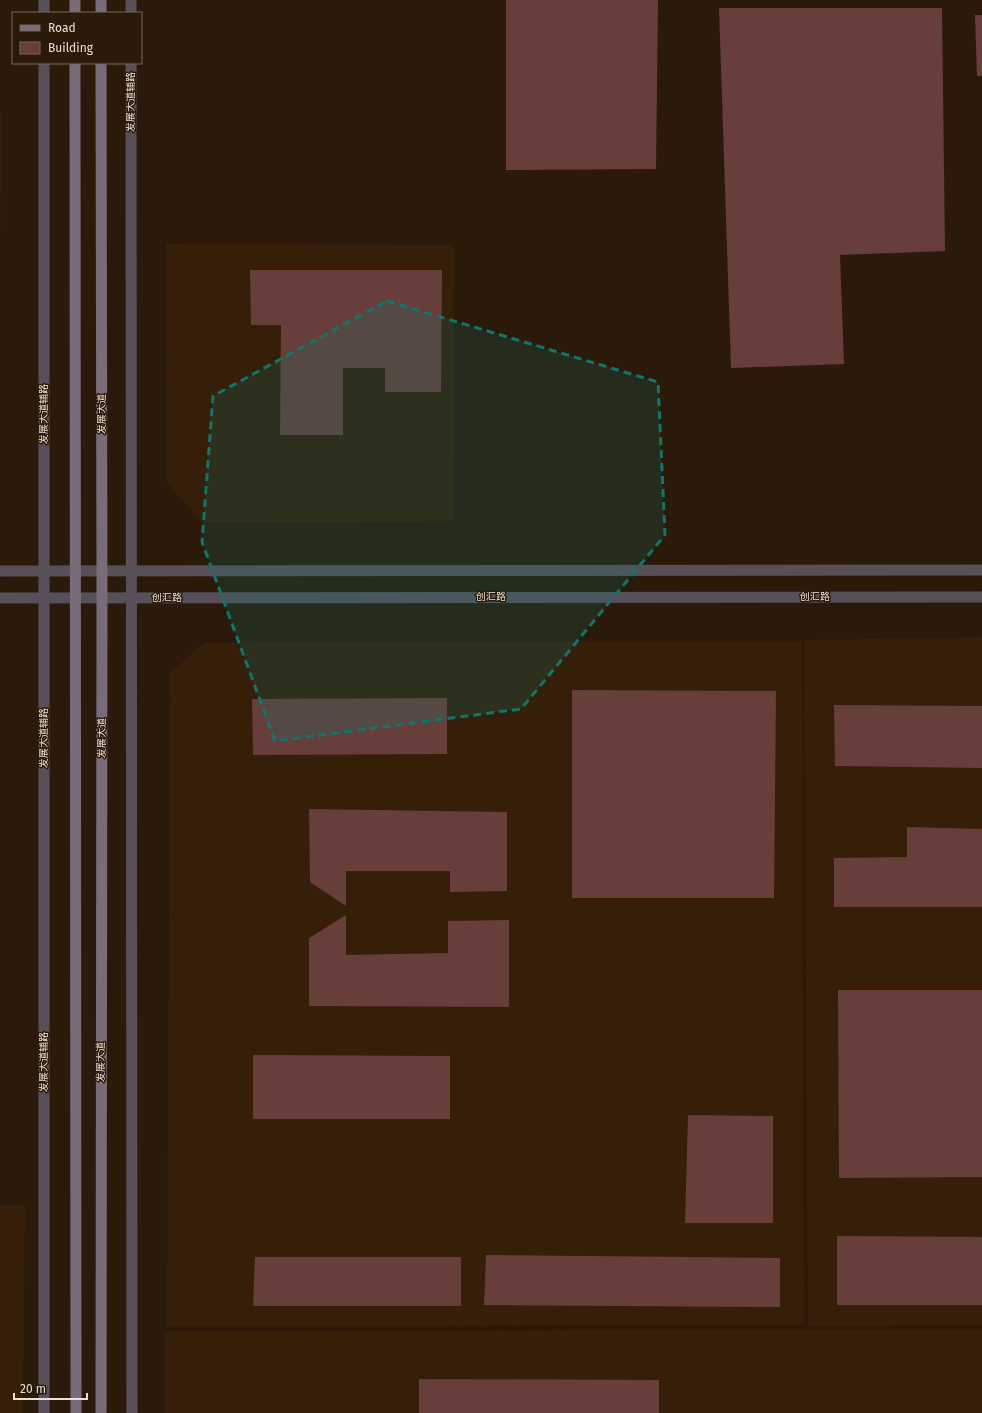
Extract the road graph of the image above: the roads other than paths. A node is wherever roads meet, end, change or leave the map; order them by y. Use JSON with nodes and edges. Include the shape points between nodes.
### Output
{"nodes":[{"id":1,"x":44,"y":0,"type":"edge"},
{"id":2,"x":75,"y":0,"type":"edge"},
{"id":3,"x":101,"y":0,"type":"edge"},
{"id":4,"x":131,"y":0,"type":"edge"},
{"id":5,"x":44,"y":12,"type":"edge"},
{"id":6,"x":75,"y":12,"type":"edge"},
{"id":7,"x":101,"y":12,"type":"edge"},
{"id":8,"x":131,"y":12,"type":"edge"},
{"id":9,"x":44,"y":64,"type":"edge"},
{"id":10,"x":75,"y":64,"type":"edge"},
{"id":11,"x":101,"y":64,"type":"edge"},
{"id":12,"x":131,"y":64,"type":"edge"},
{"id":13,"x":982,"y":570,"type":"edge"},
{"id":14,"x":0,"y":571,"type":"edge"},
{"id":15,"x":44,"y":571,"type":"junction"},
{"id":16,"x":76,"y":571,"type":"junction"},
{"id":17,"x":102,"y":571,"type":"junction"},
{"id":18,"x":132,"y":571,"type":"junction"},
{"id":19,"x":982,"y":597,"type":"edge"},
{"id":20,"x":0,"y":598,"type":"edge"},
{"id":21,"x":44,"y":598,"type":"junction"},
{"id":22,"x":76,"y":598,"type":"junction"},
{"id":23,"x":102,"y":598,"type":"junction"},
{"id":24,"x":132,"y":598,"type":"junction"},
{"id":25,"x":44,"y":1413,"type":"edge"},
{"id":26,"x":76,"y":1413,"type":"edge"},
{"id":27,"x":101,"y":1413,"type":"edge"},
{"id":28,"x":132,"y":1413,"type":"edge"}],
"edges":[{"from":1,"to":5,"type":"street"},
{"from":2,"to":6,"type":"main road"},
{"from":3,"to":7,"type":"main road"},
{"from":4,"to":8,"type":"street"},
{"from":9,"to":15,"type":"street","name":"发展大道辅路"},
{"from":10,"to":16,"type":"main road"},
{"from":11,"to":17,"type":"main road","name":"发展大道"},
{"from":12,"to":18,"type":"street","name":"发展大道辅路"},
{"from":13,"to":18,"type":"street"},
{"from":14,"to":15,"type":"street"},
{"from":15,"to":16,"type":"street"},
{"from":15,"to":21,"type":"street","name":"发展大道辅路"},
{"from":16,"to":17,"type":"street"},
{"from":16,"to":22,"type":"main road"},
{"from":17,"to":18,"type":"street"},
{"from":17,"to":23,"type":"main road","name":"发展大道"},
{"from":18,"to":24,"type":"street","name":"发展大道辅路"},
{"from":19,"to":24,"type":"street","name":"创汇路"},
{"from":20,"to":21,"type":"street","name":"创汇路"},
{"from":21,"to":22,"type":"street","name":"创汇路"},
{"from":21,"to":25,"type":"street","name":"发展大道辅路"},
{"from":22,"to":23,"type":"street","name":"创汇路"},
{"from":22,"to":26,"type":"main road"},
{"from":23,"to":24,"type":"street","name":"创汇路"},
{"from":23,"to":27,"type":"main road","name":"发展大道"},
{"from":24,"to":28,"type":"street","name":"发展大道辅路"}]}
